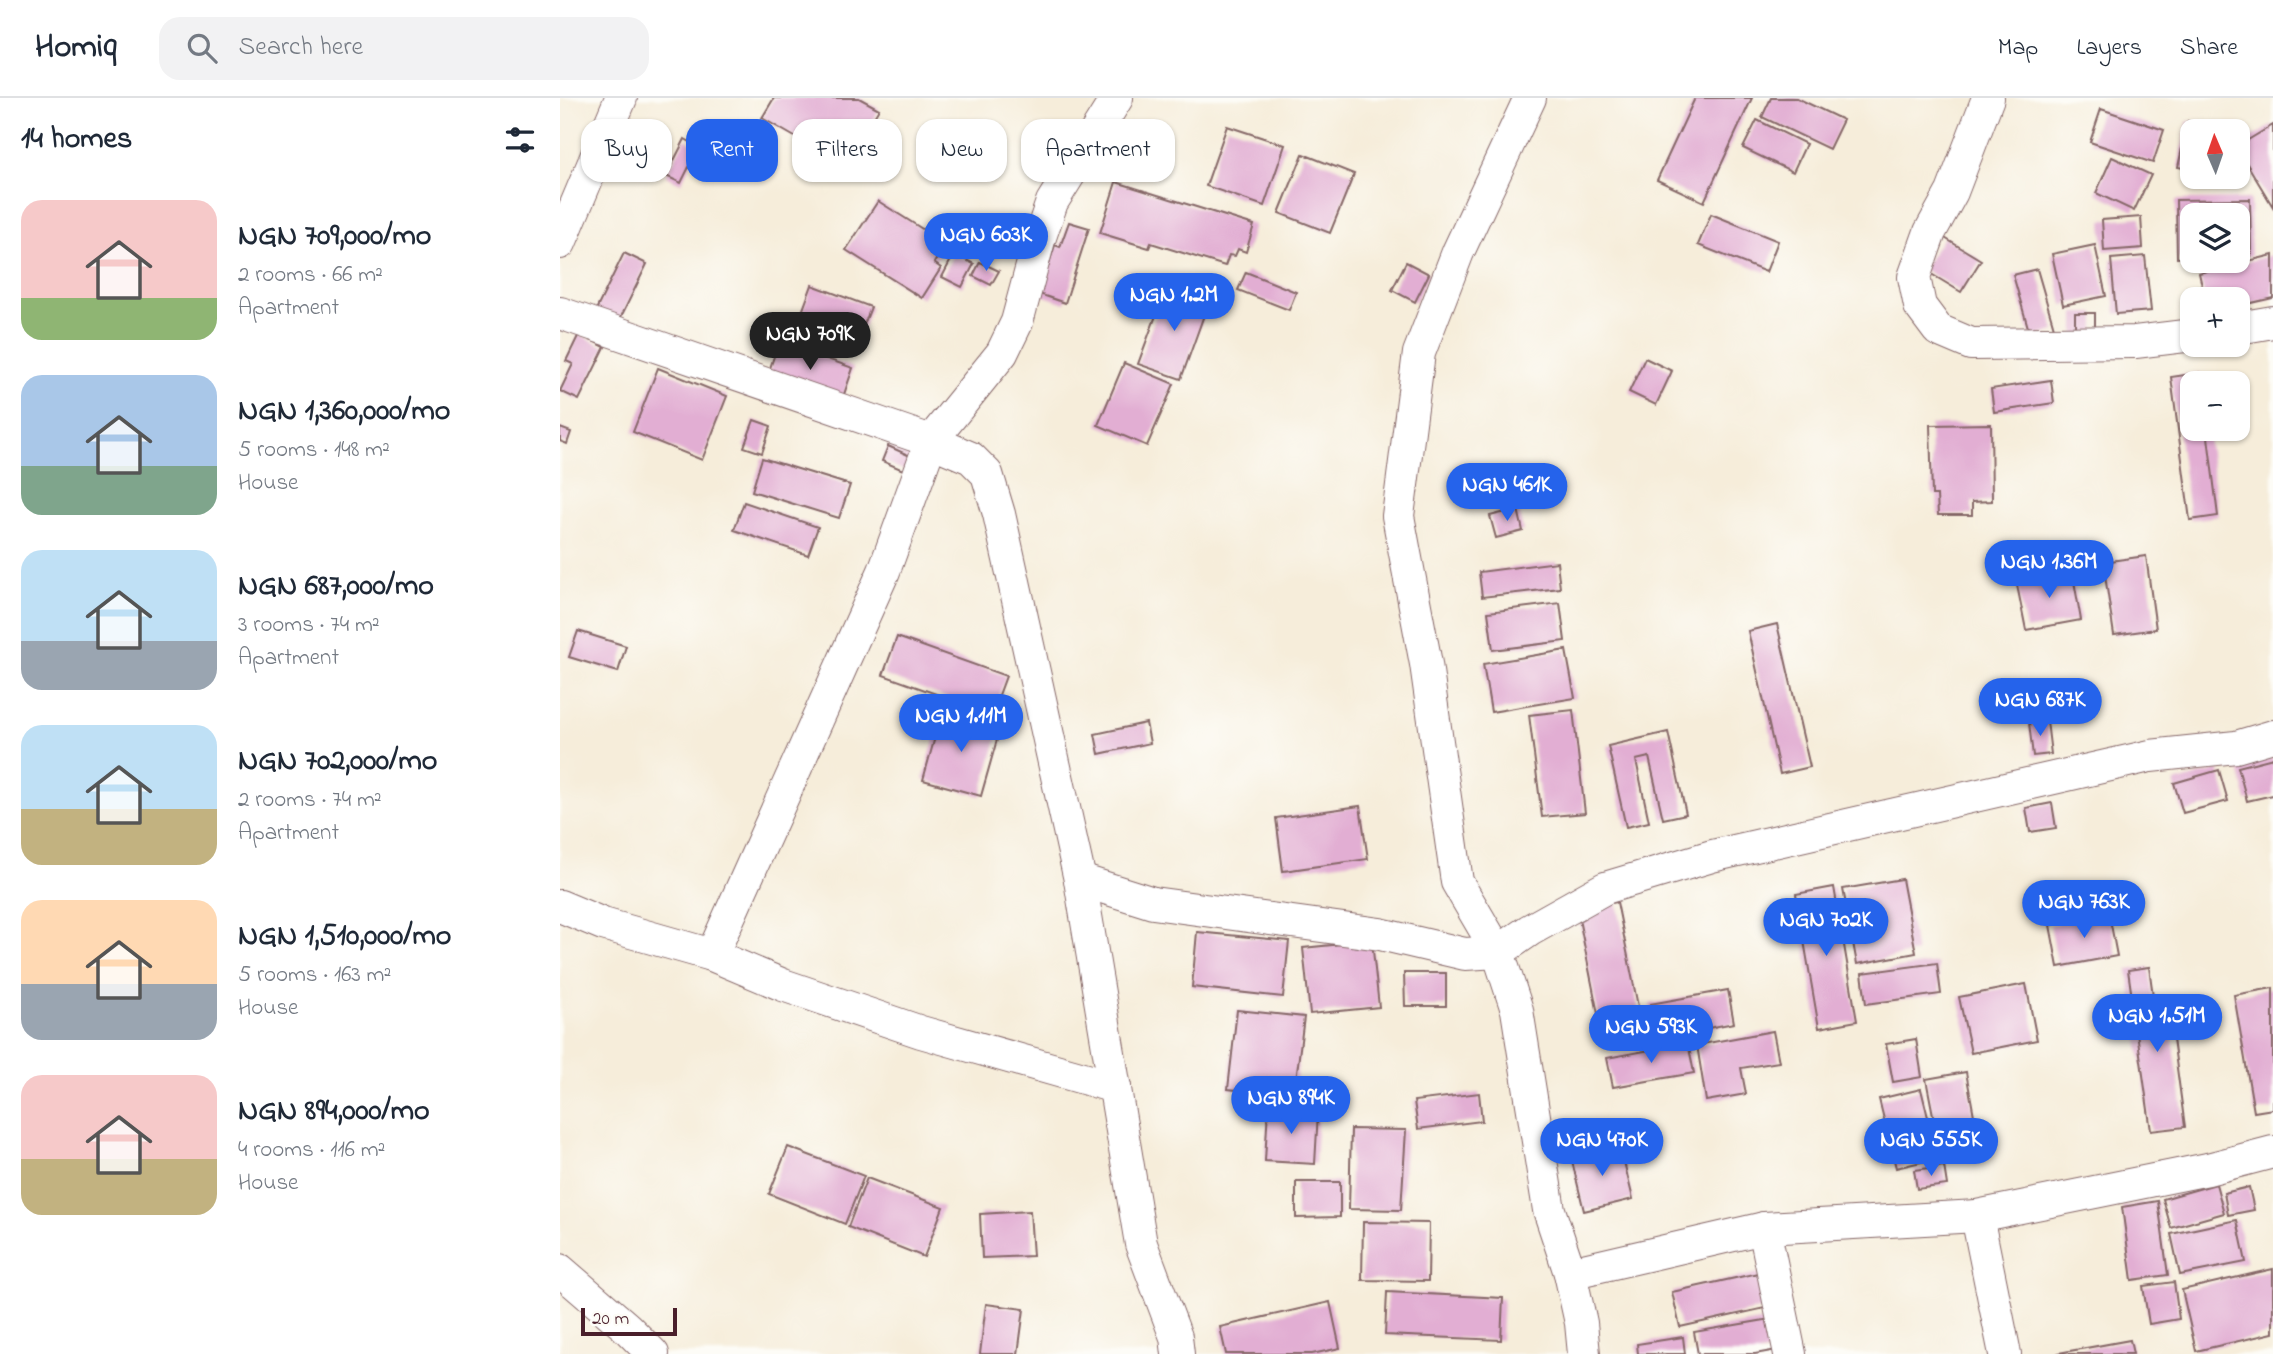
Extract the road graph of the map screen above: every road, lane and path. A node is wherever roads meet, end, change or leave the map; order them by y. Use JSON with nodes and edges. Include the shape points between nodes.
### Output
{"nodes":[{"id":1,"x":621,"y":98,"type":"edge"},
{"id":2,"x":1116,"y":98,"type":"edge"},
{"id":3,"x":1530,"y":98,"type":"edge"},
{"id":4,"x":1988,"y":98,"type":"edge"},
{"id":5,"x":560,"y":243,"type":"edge"},
{"id":6,"x":560,"y":313,"type":"edge"},
{"id":7,"x":2273,"y":322,"type":"edge"},
{"id":8,"x":2250,"y":326,"type":"edge"},
{"id":9,"x":2180,"y":337,"type":"edge"},
{"id":10,"x":931,"y":442,"type":"junction"},
{"id":11,"x":2273,"y":736,"type":"edge"},
{"id":12,"x":1080,"y":880,"type":"junction"},
{"id":13,"x":560,"y":906,"type":"edge"},
{"id":14,"x":1498,"y":952,"type":"junction"},
{"id":15,"x":712,"y":954,"type":"junction"},
{"id":16,"x":1115,"y":1087,"type":"junction"},
{"id":17,"x":2273,"y":1152,"type":"edge"},
{"id":18,"x":1977,"y":1216,"type":"junction"},
{"id":19,"x":1764,"y":1228,"type":"junction"},
{"id":20,"x":560,"y":1270,"type":"edge"},
{"id":21,"x":1570,"y":1273,"type":"junction"},
{"id":22,"x":653,"y":1354,"type":"edge"},
{"id":23,"x":1178,"y":1354,"type":"edge"},
{"id":24,"x":1584,"y":1354,"type":"edge"},
{"id":25,"x":1790,"y":1354,"type":"edge"},
{"id":26,"x":2005,"y":1354,"type":"edge"}],
"edges":[{"from":1,"to":5,"type":"street"},
{"from":2,"to":10,"type":"street","via":[[1052,202],[1017,322],[1002,353]]},
{"from":3,"to":14,"type":"street","via":[[1458,252],[1419,353],[1398,516],[1426,664],[1457,883]]},
{"from":4,"to":9,"type":"street","via":[[1914,277],[1920,306],[1938,330],[1971,344],[2135,342]]},
{"from":6,"to":10,"type":"street"},
{"from":7,"to":8,"type":"street"},
{"from":10,"to":12,"type":"street","via":[[971,458],[987,474]]},
{"from":10,"to":15,"type":"street","via":[[884,571]]},
{"from":11,"to":14,"type":"street","via":[[2236,747],[2150,756],[1712,856],[1605,888]]},
{"from":12,"to":14,"type":"street","via":[[1153,903],[1380,934],[1465,954]]},
{"from":12,"to":16,"type":"street"},
{"from":13,"to":15,"type":"street","via":[[603,924]]},
{"from":14,"to":21,"type":"street","via":[[1517,1010],[1549,1210]]},
{"from":15,"to":16,"type":"street","via":[[783,985],[921,1032]]},
{"from":16,"to":23,"type":"street","via":[[1141,1244],[1176,1337]]},
{"from":17,"to":18,"type":"street"},
{"from":18,"to":19,"type":"street"},
{"from":18,"to":26,"type":"street"},
{"from":19,"to":21,"type":"street"},
{"from":19,"to":25,"type":"street"},
{"from":20,"to":22,"type":"street"},
{"from":21,"to":24,"type":"street"}]}
